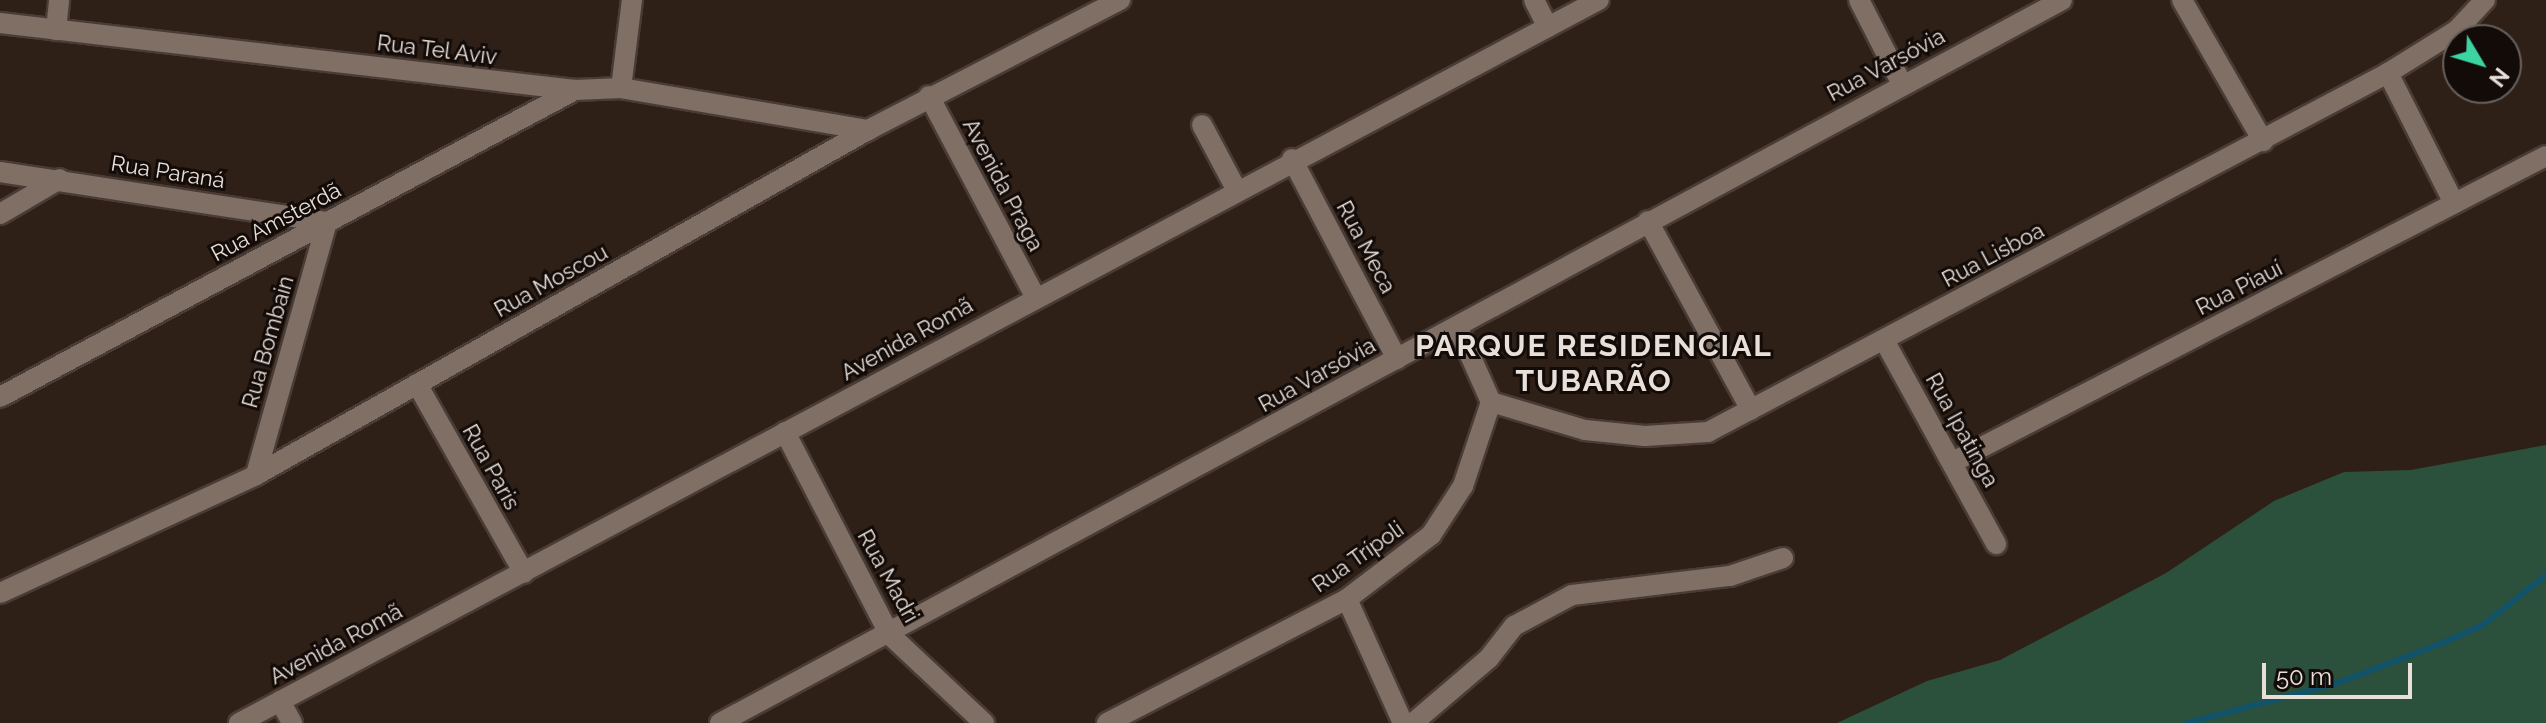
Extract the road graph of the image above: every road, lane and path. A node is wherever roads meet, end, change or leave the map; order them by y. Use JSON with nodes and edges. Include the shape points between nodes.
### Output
{"nodes":[{"id":1,"x":59,"y":0,"type":"edge"},
{"id":2,"x":632,"y":0,"type":"edge"},
{"id":3,"x":1120,"y":0,"type":"edge"},
{"id":4,"x":1534,"y":0,"type":"edge"},
{"id":5,"x":1599,"y":0,"type":"edge"},
{"id":6,"x":1859,"y":0,"type":"edge"},
{"id":7,"x":2062,"y":0,"type":"edge"},
{"id":8,"x":2182,"y":0,"type":"edge"},
{"id":9,"x":2485,"y":0,"type":"edge"},
{"id":10,"x":0,"y":23,"type":"edge"},
{"id":11,"x":1548,"y":27,"type":"junction"},
{"id":12,"x":56,"y":30,"type":"junction"},
{"id":13,"x":2388,"y":73,"type":"junction"},
{"id":14,"x":1902,"y":84,"type":"junction"},
{"id":15,"x":621,"y":88,"type":"junction"},
{"id":16,"x":575,"y":90,"type":"junction"},
{"id":17,"x":929,"y":96,"type":"junction"},
{"id":18,"x":1202,"y":125,"type":"dead end"},
{"id":19,"x":868,"y":130,"type":"junction"},
{"id":20,"x":2263,"y":141,"type":"junction"},
{"id":21,"x":2546,"y":156,"type":"edge"},
{"id":22,"x":1292,"y":159,"type":"junction"},
{"id":23,"x":0,"y":172,"type":"edge"},
{"id":24,"x":60,"y":179,"type":"junction"},
{"id":25,"x":1236,"y":189,"type":"junction"},
{"id":26,"x":2454,"y":203,"type":"junction"},
{"id":27,"x":0,"y":214,"type":"edge"},
{"id":28,"x":1648,"y":221,"type":"junction"},
{"id":29,"x":327,"y":222,"type":"junction"},
{"id":30,"x":1035,"y":296,"type":"junction"},
{"id":31,"x":1457,"y":326,"type":"junction"},
{"id":32,"x":1884,"y":340,"type":"junction"},
{"id":33,"x":1397,"y":359,"type":"junction"},
{"id":34,"x":417,"y":384,"type":"junction"},
{"id":35,"x":0,"y":397,"type":"edge"},
{"id":36,"x":1491,"y":402,"type":"junction"},
{"id":37,"x":1751,"y":410,"type":"junction"},
{"id":38,"x":785,"y":432,"type":"junction"},
{"id":39,"x":1953,"y":462,"type":"junction"},
{"id":40,"x":256,"y":475,"type":"junction"},
{"id":41,"x":1996,"y":544,"type":"dead end"},
{"id":42,"x":1783,"y":558,"type":"dead end"},
{"id":43,"x":524,"y":573,"type":"junction"},
{"id":44,"x":0,"y":593,"type":"edge"},
{"id":45,"x":1347,"y":599,"type":"junction"},
{"id":46,"x":890,"y":635,"type":"junction"},
{"id":47,"x":280,"y":701,"type":"junction"},
{"id":48,"x":989,"y":721,"type":"edge"},
{"id":49,"x":239,"y":723,"type":"edge"},
{"id":50,"x":292,"y":723,"type":"edge"},
{"id":51,"x":720,"y":723,"type":"edge"},
{"id":52,"x":1107,"y":723,"type":"edge"},
{"id":53,"x":1403,"y":723,"type":"edge"},
{"id":54,"x":1413,"y":723,"type":"edge"}],
"edges":[{"from":1,"to":12,"type":"street"},
{"from":2,"to":15,"type":"street"},
{"from":3,"to":17,"type":"street","name":"Rua Moscou"},
{"from":4,"to":11,"type":"street"},
{"from":5,"to":11,"type":"street","name":"Avenida Romã"},
{"from":6,"to":14,"type":"street"},
{"from":7,"to":14,"type":"street","name":"Rua Varsóvia"},
{"from":8,"to":20,"type":"street"},
{"from":9,"to":13,"type":"street","name":"Rua Lisboa","via":[[2457,30]]},
{"from":10,"to":12,"type":"street","name":"Rua Tel Aviv"},
{"from":11,"to":22,"type":"street","name":"Avenida Romã"},
{"from":12,"to":16,"type":"street","name":"Rua Tel Aviv"},
{"from":13,"to":20,"type":"street","name":"Rua Lisboa"},
{"from":13,"to":26,"type":"street"},
{"from":14,"to":28,"type":"street","name":"Rua Varsóvia"},
{"from":15,"to":16,"type":"street","name":"Rua Tel Aviv"},
{"from":15,"to":19,"type":"street","name":"Rua Tel Aviv"},
{"from":16,"to":29,"type":"street","name":"Rua Amsterdã"},
{"from":17,"to":19,"type":"street","name":"Rua Moscou"},
{"from":17,"to":30,"type":"street","name":"Avenida Praga"},
{"from":18,"to":25,"type":"street"},
{"from":19,"to":34,"type":"street","name":"Rua Moscou"},
{"from":20,"to":32,"type":"street","name":"Rua Lisboa"},
{"from":21,"to":26,"type":"street","name":"Rua Piauí"},
{"from":22,"to":25,"type":"street","name":"Avenida Romã"},
{"from":22,"to":33,"type":"street","name":"Rua Meca"},
{"from":23,"to":24,"type":"street","name":"Rua Paraná"},
{"from":24,"to":27,"type":"street"},
{"from":24,"to":29,"type":"street","name":"Rua Paraná"},
{"from":25,"to":30,"type":"street","name":"Avenida Romã"},
{"from":26,"to":39,"type":"street","name":"Rua Piauí"},
{"from":28,"to":31,"type":"street","name":"Rua Varsóvia"},
{"from":28,"to":37,"type":"street"},
{"from":29,"to":35,"type":"street","name":"Rua Amsterdã"},
{"from":29,"to":40,"type":"street","name":"Rua Bombain"},
{"from":30,"to":38,"type":"street","name":"Avenida Romã"},
{"from":31,"to":33,"type":"street","name":"Rua Varsóvia"},
{"from":31,"to":36,"type":"street"},
{"from":32,"to":37,"type":"street","name":"Rua Lisboa"},
{"from":32,"to":39,"type":"street","name":"Rua Ipatinga"},
{"from":33,"to":46,"type":"street","name":"Rua Varsóvia"},
{"from":34,"to":40,"type":"street","name":"Rua Moscou"},
{"from":34,"to":43,"type":"street","name":"Rua Paris"},
{"from":36,"to":37,"type":"street","name":"Rua Lisboa","via":[[1585,430],[1645,436],[1708,432]]},
{"from":36,"to":45,"type":"street","name":"Rua Trípoli","via":[[1463,486],[1431,535]]},
{"from":38,"to":43,"type":"street","name":"Avenida Romã"},
{"from":38,"to":46,"type":"street","name":"Rua Madri"},
{"from":39,"to":41,"type":"street","name":"Rua Ipatinga"},
{"from":40,"to":44,"type":"street","name":"Rua Moscou"},
{"from":42,"to":54,"type":"street","via":[[1730,576],[1572,595],[1514,626],[1489,658]]},
{"from":43,"to":47,"type":"street","name":"Avenida Romã"},
{"from":45,"to":52,"type":"street","name":"Rua Trípoli"},
{"from":45,"to":53,"type":"street"},
{"from":46,"to":48,"type":"street","name":"Rua Madri"},
{"from":46,"to":51,"type":"street","name":"Rua Varsóvia"},
{"from":47,"to":49,"type":"street","name":"Avenida Romã"},
{"from":47,"to":50,"type":"street"}]}
